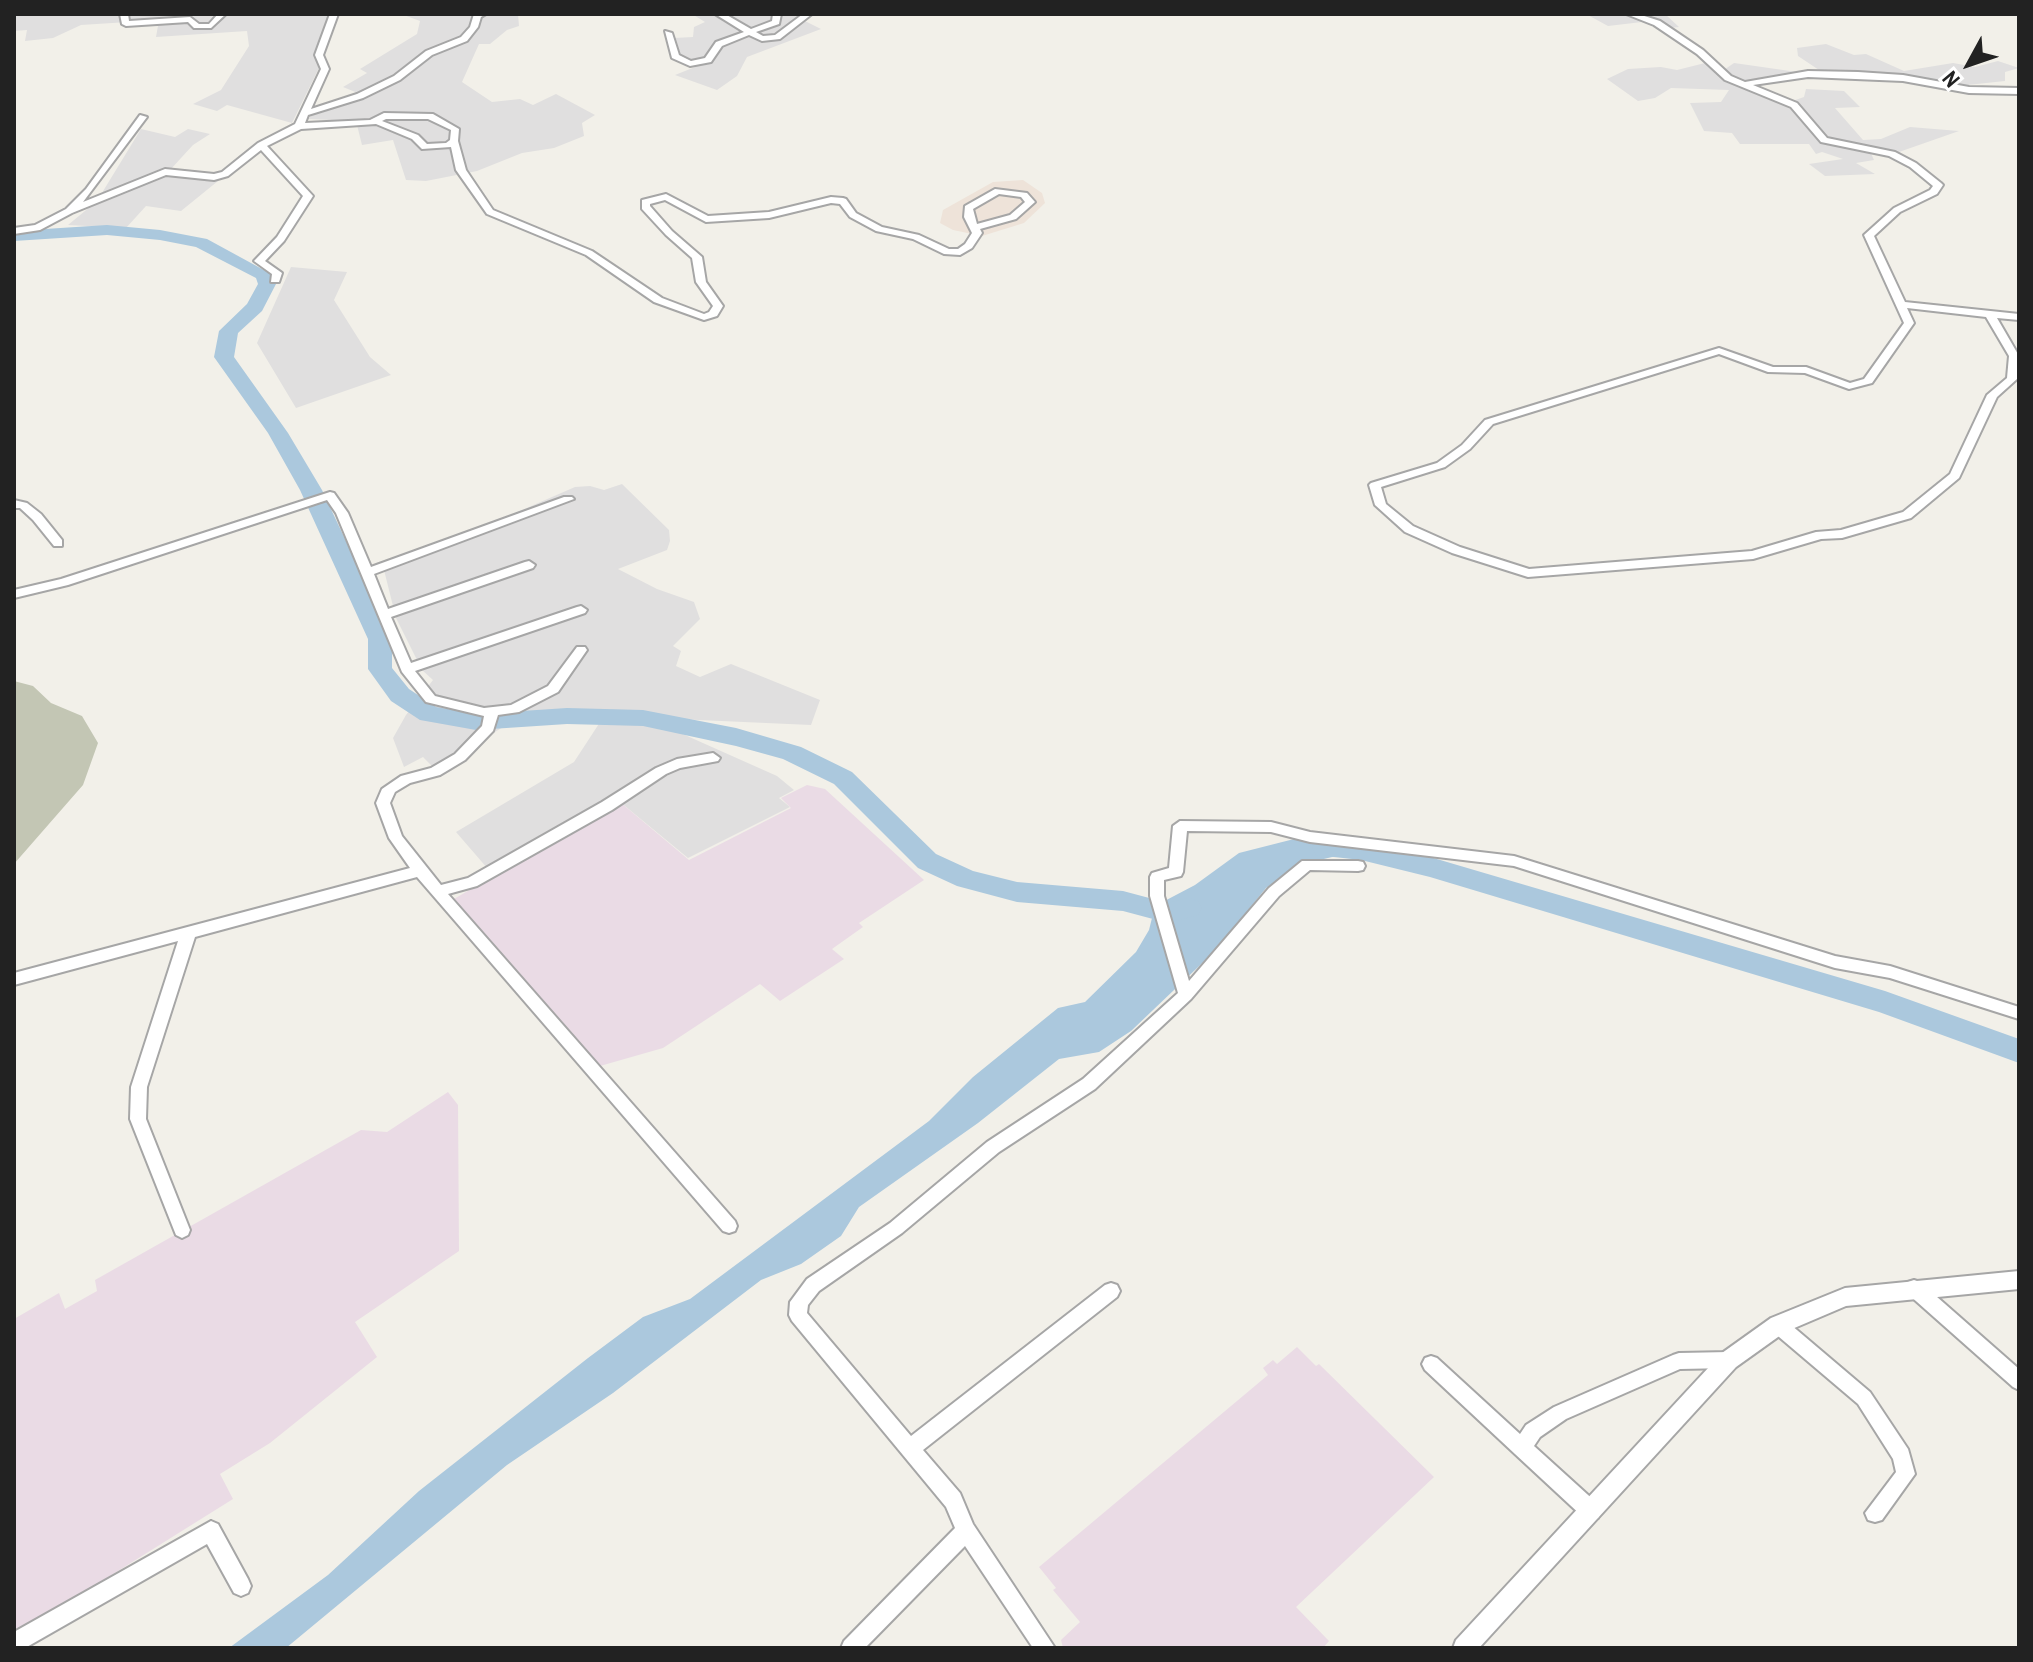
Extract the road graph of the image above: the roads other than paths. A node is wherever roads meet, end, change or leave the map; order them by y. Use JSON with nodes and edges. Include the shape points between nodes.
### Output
{"nodes":[{"id":1,"x":124,"y":14,"type":"edge"},
{"id":2,"x":222,"y":14,"type":"edge"},
{"id":3,"x":334,"y":14,"type":"edge"},
{"id":4,"x":482,"y":14,"type":"edge"},
{"id":5,"x":719,"y":14,"type":"edge"},
{"id":6,"x":777,"y":14,"type":"edge"},
{"id":7,"x":808,"y":14,"type":"edge"},
{"id":8,"x":1630,"y":14,"type":"edge"},
{"id":9,"x":668,"y":33,"type":"dead end"},
{"id":10,"x":753,"y":34,"type":"junction"},
{"id":11,"x":1747,"y":84,"type":"junction"},
{"id":12,"x":2019,"y":91,"type":"edge"},
{"id":13,"x":304,"y":114,"type":"junction"},
{"id":14,"x":143,"y":117,"type":"dead end"},
{"id":15,"x":376,"y":121,"type":"junction"},
{"id":16,"x":299,"y":126,"type":"junction"},
{"id":17,"x":454,"y":141,"type":"junction"},
{"id":18,"x":261,"y":145,"type":"junction"},
{"id":19,"x":69,"y":211,"type":"junction"},
{"id":20,"x":974,"y":228,"type":"junction"},
{"id":21,"x":14,"y":231,"type":"edge"},
{"id":22,"x":275,"y":280,"type":"dead end"},
{"id":23,"x":1903,"y":305,"type":"junction"},
{"id":24,"x":1990,"y":314,"type":"junction"},
{"id":25,"x":2019,"y":317,"type":"edge"},
{"id":26,"x":568,"y":499,"type":"dead end"},
{"id":27,"x":14,"y":504,"type":"edge"},
{"id":28,"x":58,"y":543,"type":"dead end"},
{"id":29,"x":529,"y":565,"type":"dead end"},
{"id":30,"x":366,"y":573,"type":"junction"},
{"id":31,"x":14,"y":594,"type":"edge"},
{"id":32,"x":581,"y":610,"type":"dead end"},
{"id":33,"x":384,"y":615,"type":"junction"},
{"id":34,"x":581,"y":650,"type":"dead end"},
{"id":35,"x":407,"y":669,"type":"junction"},
{"id":36,"x":490,"y":718,"type":"junction"},
{"id":37,"x":713,"y":758,"type":"dead end"},
{"id":38,"x":1358,"y":866,"type":"dead end"},
{"id":39,"x":420,"y":871,"type":"junction"},
{"id":40,"x":438,"y":891,"type":"junction"},
{"id":41,"x":188,"y":934,"type":"junction"},
{"id":42,"x":14,"y":979,"type":"edge"},
{"id":43,"x":1184,"y":990,"type":"junction"},
{"id":44,"x":2019,"y":1013,"type":"edge"},
{"id":45,"x":729,"y":1226,"type":"dead end"},
{"id":46,"x":182,"y":1230,"type":"dead end"},
{"id":47,"x":2019,"y":1280,"type":"edge"},
{"id":48,"x":1914,"y":1288,"type":"junction"},
{"id":49,"x":1111,"y":1291,"type":"dead end"},
{"id":50,"x":1778,"y":1325,"type":"junction"},
{"id":51,"x":1729,"y":1360,"type":"junction"},
{"id":52,"x":1431,"y":1364,"type":"dead end"},
{"id":53,"x":2019,"y":1381,"type":"edge"},
{"id":54,"x":910,"y":1448,"type":"junction"},
{"id":55,"x":1522,"y":1448,"type":"junction"},
{"id":56,"x":1591,"y":1511,"type":"junction"},
{"id":57,"x":1875,"y":1513,"type":"dead end"},
{"id":58,"x":966,"y":1531,"type":"junction"},
{"id":59,"x":241,"y":1586,"type":"dead end"},
{"id":60,"x":14,"y":1643,"type":"edge"},
{"id":61,"x":851,"y":1648,"type":"edge"},
{"id":62,"x":1045,"y":1648,"type":"edge"},
{"id":63,"x":1464,"y":1648,"type":"edge"}],
"edges":[{"from":1,"to":2,"type":"street","via":[[126,24],[190,19],[197,26],[211,26]]},
{"from":3,"to":13,"type":"street","via":[[319,55],[325,69]]},
{"from":4,"to":13,"type":"street","via":[[464,39],[429,53],[397,78]]},
{"from":5,"to":10,"type":"street"},
{"from":6,"to":10,"type":"street","via":[[776,22]]},
{"from":7,"to":10,"type":"street","via":[[777,37]]},
{"from":8,"to":11,"type":"street","via":[[1657,23],[1728,78]]},
{"from":9,"to":10,"type":"street","via":[[675,56],[690,64],[708,60],[719,44]]},
{"from":11,"to":12,"type":"street","via":[[1808,74]]},
{"from":11,"to":23,"type":"street","via":[[1794,105],[1824,140],[1892,154],[1938,185],[1869,235]]},
{"from":13,"to":16,"type":"street"},
{"from":14,"to":19,"type":"street"},
{"from":15,"to":16,"type":"street"},
{"from":15,"to":17,"type":"street","via":[[415,137],[425,147]]},
{"from":15,"to":17,"type":"street","via":[[384,116],[430,116],[455,129]]},
{"from":16,"to":18,"type":"street"},
{"from":17,"to":20,"type":"street","via":[[461,170],[490,212],[589,253],[658,300],[704,317],[718,306],[701,282],[697,257],[645,202],[666,197],[706,219],[769,215],[843,201],[853,215],[879,229],[916,237],[947,252],[969,246],[977,233]]},
{"from":18,"to":19,"type":"street","via":[[225,174],[165,172]]},
{"from":18,"to":22,"type":"street","via":[[308,196],[281,239],[259,261],[277,273]]},
{"from":19,"to":21,"type":"street","via":[[37,228]]},
{"from":20,"to":20,"type":"street","via":[[968,208],[998,191],[1024,195],[1030,202],[1013,217]]},
{"from":23,"to":24,"type":"street"},
{"from":23,"to":24,"type":"street","via":[[1909,323],[1868,381],[1849,386],[1806,370],[1772,370],[1719,351],[1489,422],[1441,465],[1375,485],[1381,505],[1409,529],[1528,573],[1753,555],[1907,515],[1955,476],[1992,395],[2012,379],[2014,356]]},
{"from":24,"to":25,"type":"street"},
{"from":26,"to":30,"type":"street"},
{"from":27,"to":28,"type":"street","via":[[37,517]]},
{"from":29,"to":33,"type":"street"},
{"from":30,"to":31,"type":"street","via":[[330,495]]},
{"from":30,"to":33,"type":"street"},
{"from":32,"to":35,"type":"street"},
{"from":33,"to":35,"type":"street"},
{"from":34,"to":36,"type":"street","via":[[553,689]]},
{"from":35,"to":36,"type":"street","via":[[431,699]]},
{"from":36,"to":39,"type":"street","via":[[460,757],[389,789],[383,803],[396,838]]},
{"from":37,"to":40,"type":"street","via":[[661,771],[472,882]]},
{"from":38,"to":43,"type":"street","via":[[1307,865],[1274,892]]},
{"from":39,"to":40,"type":"street"},
{"from":39,"to":41,"type":"street"},
{"from":40,"to":45,"type":"street"},
{"from":41,"to":42,"type":"street"},
{"from":41,"to":46,"type":"street","via":[[153,1035],[139,1087],[138,1119]]},
{"from":43,"to":44,"type":"street","via":[[1157,897],[1157,877],[1176,872],[1180,826],[1271,827],[1310,837],[1514,861],[1835,962],[1890,972]]},
{"from":43,"to":54,"type":"street","via":[[1089,1084],[993,1147],[896,1228],[813,1285],[799,1302],[798,1315]]},
{"from":47,"to":48,"type":"street"},
{"from":48,"to":50,"type":"street","via":[[1845,1297]]},
{"from":48,"to":53,"type":"street"},
{"from":49,"to":54,"type":"street"},
{"from":50,"to":51,"type":"street"},
{"from":50,"to":57,"type":"street","via":[[1864,1398],[1901,1455],[1906,1474]]},
{"from":51,"to":55,"type":"street","via":[[1679,1361],[1560,1413],[1533,1431]]},
{"from":51,"to":56,"type":"street"},
{"from":52,"to":55,"type":"street"},
{"from":54,"to":58,"type":"street","via":[[953,1500]]},
{"from":55,"to":56,"type":"street"},
{"from":56,"to":63,"type":"street"},
{"from":58,"to":61,"type":"street"},
{"from":58,"to":62,"type":"street"},
{"from":59,"to":60,"type":"street","via":[[211,1531]]}]}
